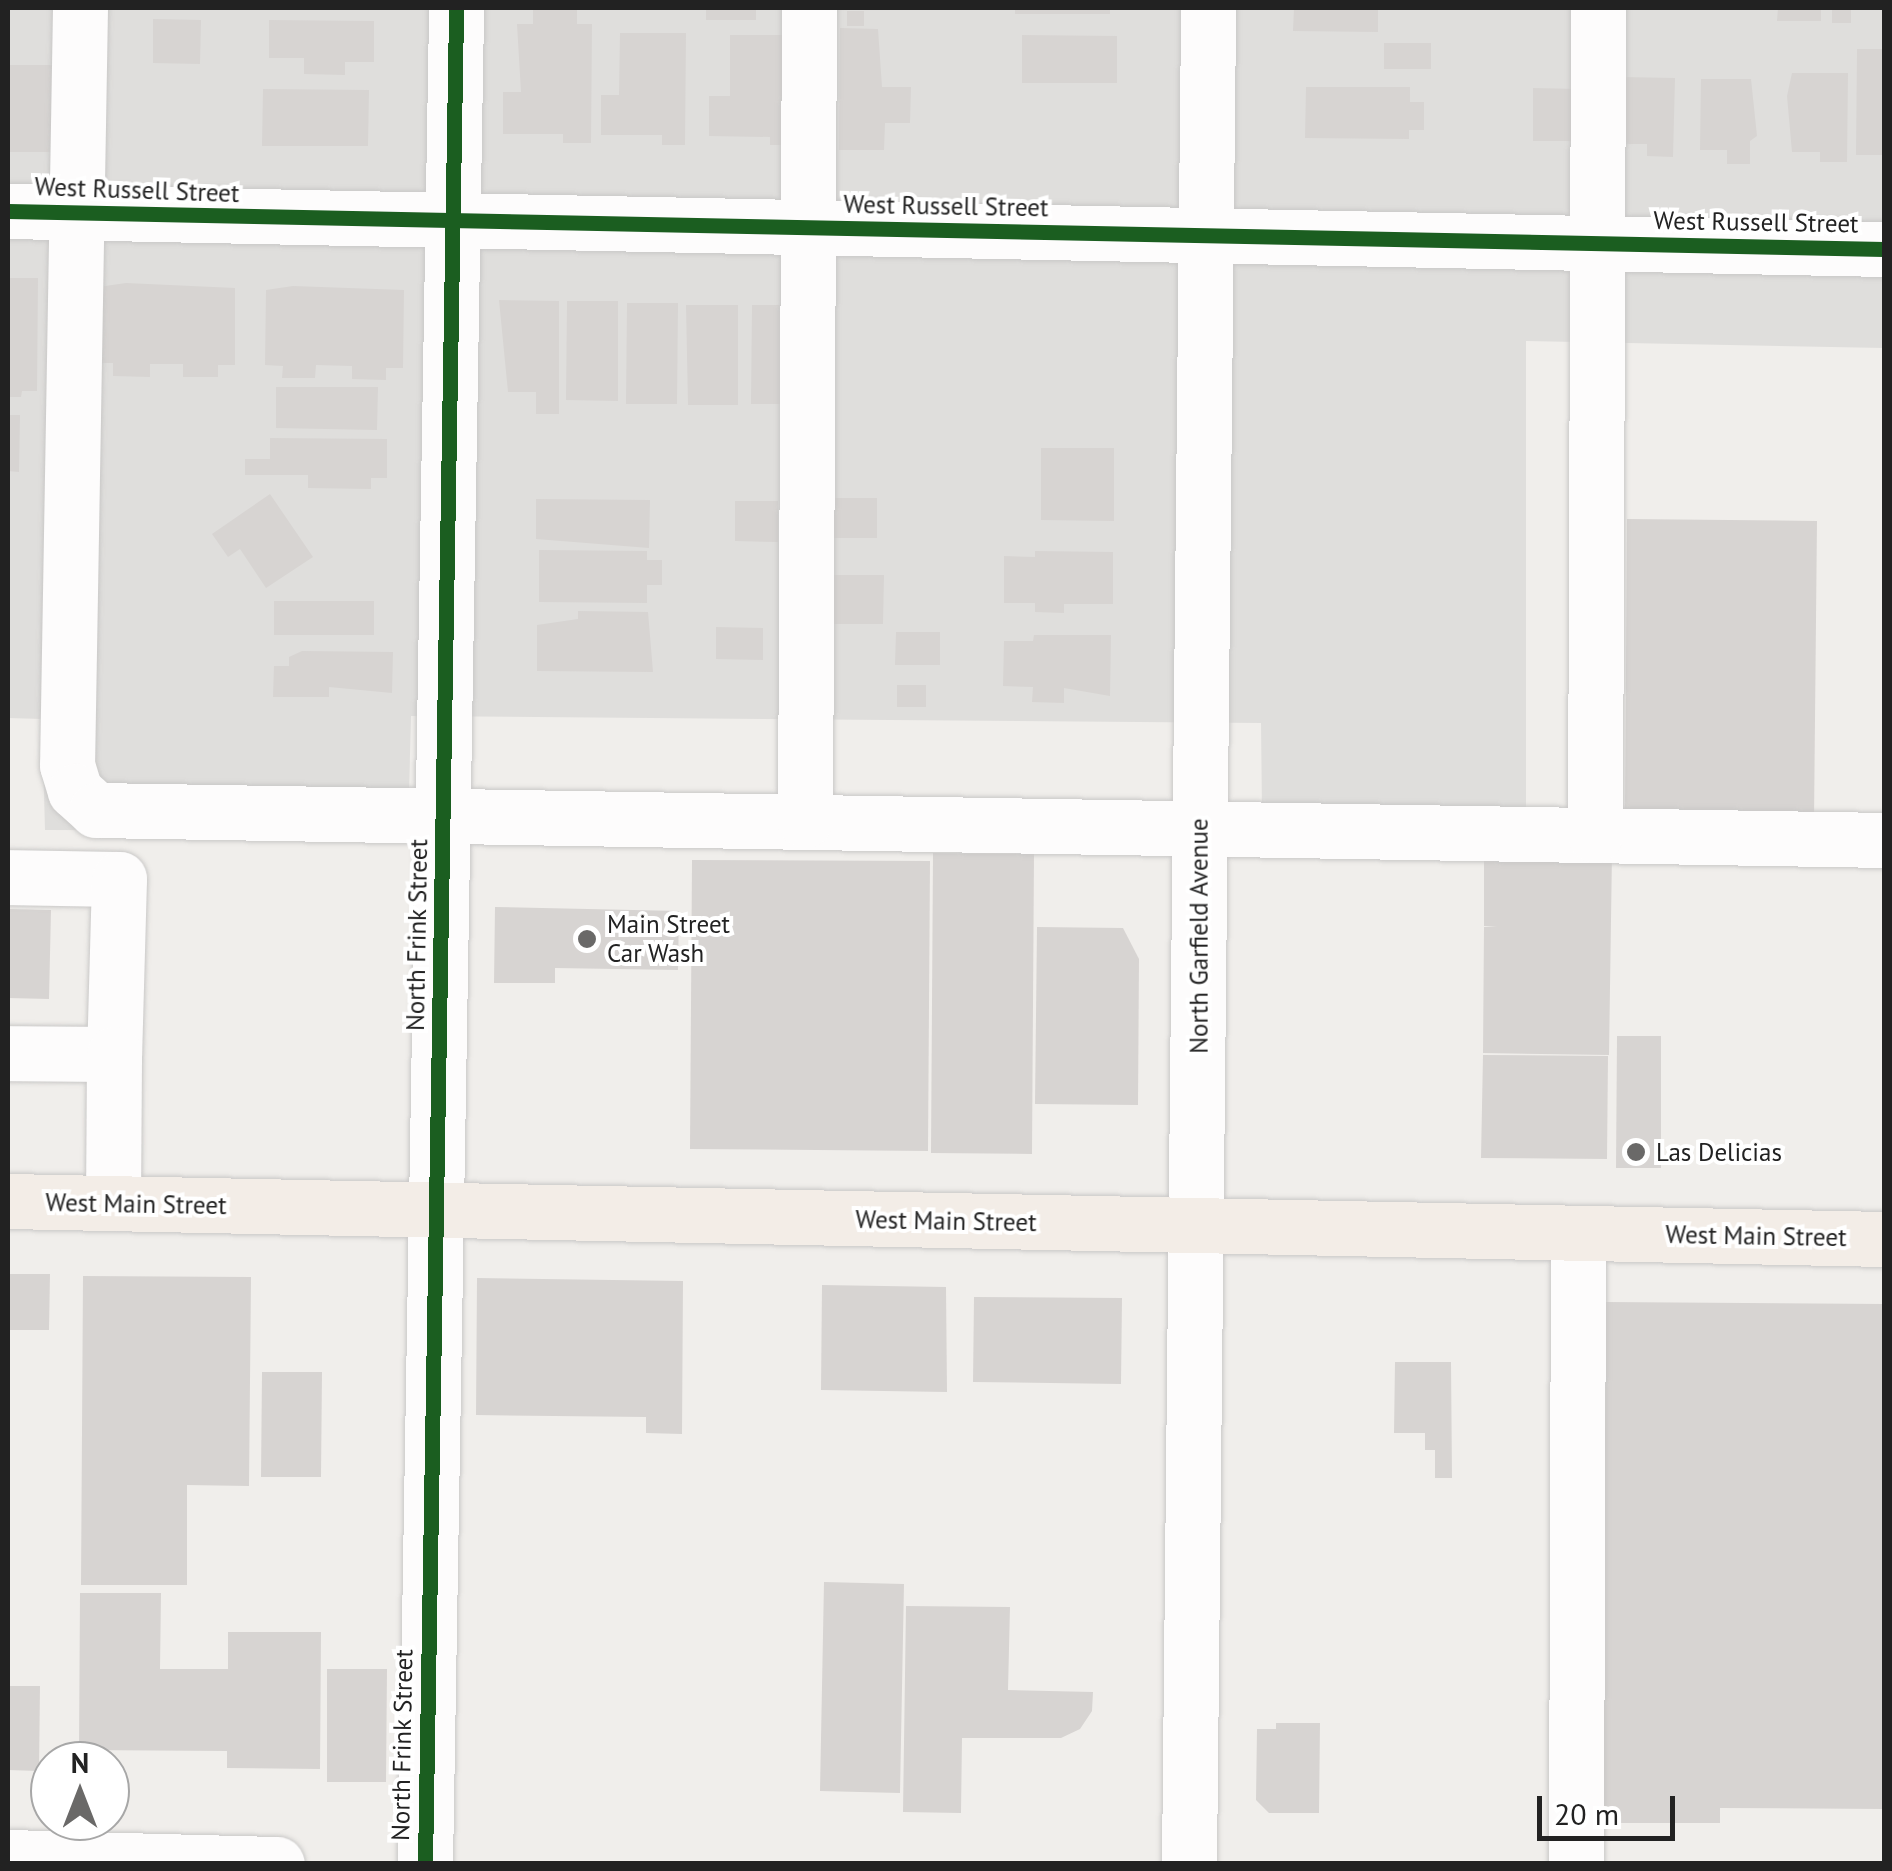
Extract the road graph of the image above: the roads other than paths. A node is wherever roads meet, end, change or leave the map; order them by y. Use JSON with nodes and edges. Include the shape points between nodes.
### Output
{"nodes":[{"id":1,"x":80,"y":8,"type":"edge"},
{"id":2,"x":456,"y":8,"type":"edge"},
{"id":3,"x":809,"y":8,"type":"edge"},
{"id":4,"x":1208,"y":8,"type":"edge"},
{"id":5,"x":1598,"y":8,"type":"edge"},
{"id":6,"x":8,"y":211,"type":"edge"},
{"id":7,"x":79,"y":213,"type":"junction"},
{"id":8,"x":455,"y":223,"type":"junction"},
{"id":9,"x":808,"y":229,"type":"junction"},
{"id":10,"x":1205,"y":236,"type":"junction"},
{"id":11,"x":1597,"y":244,"type":"junction"},
{"id":12,"x":1884,"y":250,"type":"edge"},
{"id":13,"x":444,"y":818,"type":"junction"},
{"id":14,"x":805,"y":820,"type":"junction"},
{"id":15,"x":1200,"y":827,"type":"junction"},
{"id":16,"x":1594,"y":835,"type":"junction"},
{"id":17,"x":1884,"y":840,"type":"edge"},
{"id":18,"x":8,"y":877,"type":"edge"},
{"id":19,"x":8,"y":1053,"type":"edge"},
{"id":20,"x":114,"y":1054,"type":"junction"},
{"id":21,"x":8,"y":1202,"type":"edge"},
{"id":22,"x":113,"y":1203,"type":"junction"},
{"id":23,"x":436,"y":1210,"type":"junction"},
{"id":24,"x":1196,"y":1226,"type":"junction"},
{"id":25,"x":1578,"y":1233,"type":"junction"},
{"id":26,"x":1884,"y":1238,"type":"edge"},
{"id":27,"x":8,"y":1856,"type":"edge"},
{"id":28,"x":277,"y":1864,"type":"edge"},
{"id":29,"x":425,"y":1864,"type":"edge"},
{"id":30,"x":1189,"y":1864,"type":"edge"},
{"id":31,"x":1576,"y":1864,"type":"edge"}],
"edges":[{"from":1,"to":7,"type":"street"},
{"from":2,"to":8,"type":"street","name":"North Frink Street"},
{"from":3,"to":9,"type":"street"},
{"from":4,"to":10,"type":"street","name":"North Garfield Avenue"},
{"from":5,"to":11,"type":"street"},
{"from":6,"to":7,"type":"street","name":"West Russell Street"},
{"from":7,"to":8,"type":"street","name":"West Russell Street"},
{"from":7,"to":13,"type":"street","via":[[67,765],[75,791],[96,810]]},
{"from":8,"to":9,"type":"street","name":"West Russell Street"},
{"from":8,"to":13,"type":"street","name":"North Frink Street"},
{"from":9,"to":10,"type":"street","name":"West Russell Street"},
{"from":9,"to":14,"type":"street"},
{"from":10,"to":11,"type":"street","name":"West Russell Street"},
{"from":10,"to":15,"type":"street","name":"North Garfield Avenue"},
{"from":11,"to":12,"type":"street","name":"West Russell Street"},
{"from":11,"to":16,"type":"street"},
{"from":13,"to":14,"type":"street"},
{"from":13,"to":23,"type":"street","name":"North Frink Street"},
{"from":14,"to":15,"type":"street"},
{"from":15,"to":16,"type":"street"},
{"from":15,"to":24,"type":"street","name":"North Garfield Avenue"},
{"from":16,"to":17,"type":"street"},
{"from":18,"to":20,"type":"street","via":[[119,879]]},
{"from":19,"to":20,"type":"street"},
{"from":20,"to":22,"type":"street"},
{"from":21,"to":22,"type":"main road","name":"West Main Street"},
{"from":22,"to":23,"type":"main road","name":"West Main Street"},
{"from":23,"to":24,"type":"main road","name":"West Main Street"},
{"from":23,"to":29,"type":"street","name":"North Frink Street"},
{"from":24,"to":25,"type":"main road","name":"West Main Street"},
{"from":24,"to":30,"type":"street","name":"North Garfield Avenue"},
{"from":25,"to":26,"type":"main road","name":"West Main Street"},
{"from":25,"to":31,"type":"street"},
{"from":27,"to":28,"type":"street"}]}
